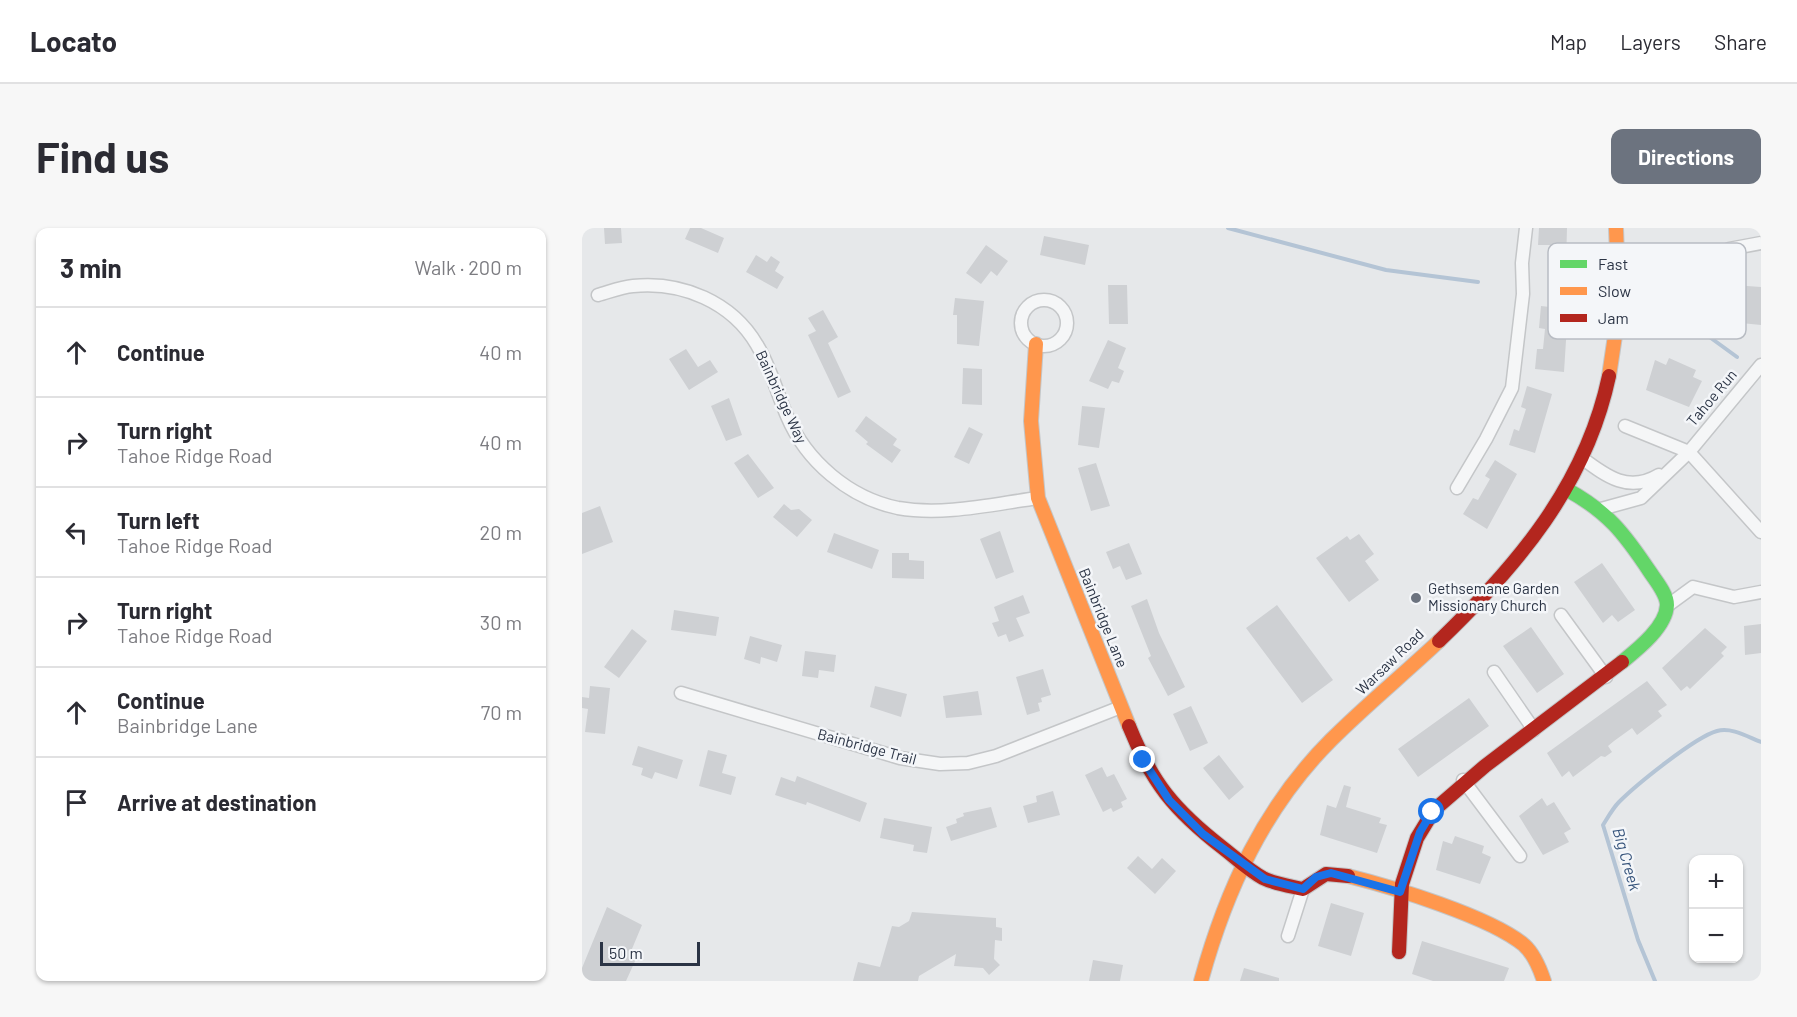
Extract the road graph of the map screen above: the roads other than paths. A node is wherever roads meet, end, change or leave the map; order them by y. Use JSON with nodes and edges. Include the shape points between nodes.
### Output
{"nodes":[{"id":1,"x":1526,"y":228,"type":"edge"},
{"id":2,"x":1616,"y":228,"type":"edge"},
{"id":3,"x":1617,"y":243,"type":"edge"},
{"id":4,"x":1761,"y":243,"type":"edge"},
{"id":5,"x":1746,"y":246,"type":"edge"},
{"id":6,"x":598,"y":295,"type":"dead end"},
{"id":7,"x":1615,"y":339,"type":"edge"},
{"id":8,"x":1036,"y":344,"type":"dead end"},
{"id":9,"x":1761,"y":365,"type":"edge"},
{"id":10,"x":1625,"y":426,"type":"dead end"},
{"id":11,"x":1689,"y":452,"type":"junction"},
{"id":12,"x":1582,"y":458,"type":"junction"},
{"id":13,"x":1457,"y":488,"type":"dead end"},
{"id":14,"x":1566,"y":489,"type":"junction"},
{"id":15,"x":1038,"y":498,"type":"junction"},
{"id":16,"x":1601,"y":509,"type":"junction"},
{"id":17,"x":1761,"y":532,"type":"edge"},
{"id":18,"x":1761,"y":592,"type":"edge"},
{"id":19,"x":1667,"y":606,"type":"junction"},
{"id":20,"x":1561,"y":615,"type":"dead end"},
{"id":21,"x":1494,"y":672,"type":"dead end"},
{"id":22,"x":1606,"y":677,"type":"junction"},
{"id":23,"x":681,"y":693,"type":"dead end"},
{"id":24,"x":1121,"y":707,"type":"junction"},
{"id":25,"x":1534,"y":730,"type":"junction"},
{"id":26,"x":1463,"y":780,"type":"junction"},
{"id":27,"x":1520,"y":856,"type":"dead end"},
{"id":28,"x":1241,"y":863,"type":"junction"},
{"id":29,"x":1303,"y":889,"type":"junction"},
{"id":30,"x":1400,"y":892,"type":"junction"},
{"id":31,"x":1288,"y":936,"type":"dead end"},
{"id":32,"x":1399,"y":952,"type":"dead end"},
{"id":33,"x":1201,"y":981,"type":"edge"},
{"id":34,"x":1544,"y":981,"type":"edge"}],
"edges":[{"from":1,"to":13,"type":"street","via":[[1512,388]]},
{"from":2,"to":3,"type":"street","name":"Warsaw Road"},
{"from":4,"to":5,"type":"street"},
{"from":6,"to":15,"type":"street","name":"Bainbridge Way","via":[[632,286],[665,286],[696,293],[725,309],[758,346],[804,447],[832,476],[864,496],[897,507],[929,511]]},
{"from":7,"to":12,"type":"street","name":"Warsaw Road","via":[[1595,424]]},
{"from":8,"to":15,"type":"street","name":"Bainbridge Lane","via":[[1029,427]]},
{"from":9,"to":11,"type":"street","name":"Tahoe Run"},
{"from":10,"to":11,"type":"street"},
{"from":11,"to":12,"type":"street","name":"Tahoe Run","via":[[1659,476],[1637,484],[1610,479]]},
{"from":11,"to":16,"type":"street","name":"Tahoe Run","via":[[1641,498]]},
{"from":11,"to":17,"type":"street"},
{"from":12,"to":14,"type":"street","name":"Warsaw Road"},
{"from":14,"to":16,"type":"street"},
{"from":14,"to":28,"type":"street","name":"Warsaw Road","via":[[1537,536],[1501,579],[1305,768],[1270,813]]},
{"from":15,"to":24,"type":"street","name":"Bainbridge Lane"},
{"from":16,"to":19,"type":"street","via":[[1624,531]]},
{"from":18,"to":19,"type":"street","via":[[1734,597],[1692,587]]},
{"from":19,"to":22,"type":"street","via":[[1663,621]]},
{"from":20,"to":22,"type":"street"},
{"from":21,"to":25,"type":"street"},
{"from":22,"to":25,"type":"street"},
{"from":23,"to":24,"type":"street","name":"Bainbridge Trail","via":[[900,758],[940,764],[996,756]]},
{"from":24,"to":28,"type":"street","name":"Bainbridge Lane","via":[[1143,760],[1169,800],[1203,834]]},
{"from":25,"to":26,"type":"street"},
{"from":26,"to":27,"type":"street"},
{"from":26,"to":30,"type":"street","via":[[1445,795],[1420,832]]},
{"from":28,"to":29,"type":"street","name":"Bainbridge Lane","via":[[1265,879]]},
{"from":28,"to":33,"type":"street","name":"Warsaw Road","via":[[1216,923]]},
{"from":29,"to":30,"type":"street","via":[[1316,877],[1331,873]]},
{"from":29,"to":31,"type":"street"},
{"from":30,"to":32,"type":"street"},
{"from":30,"to":34,"type":"street","via":[[1507,933],[1525,946]]}]}
